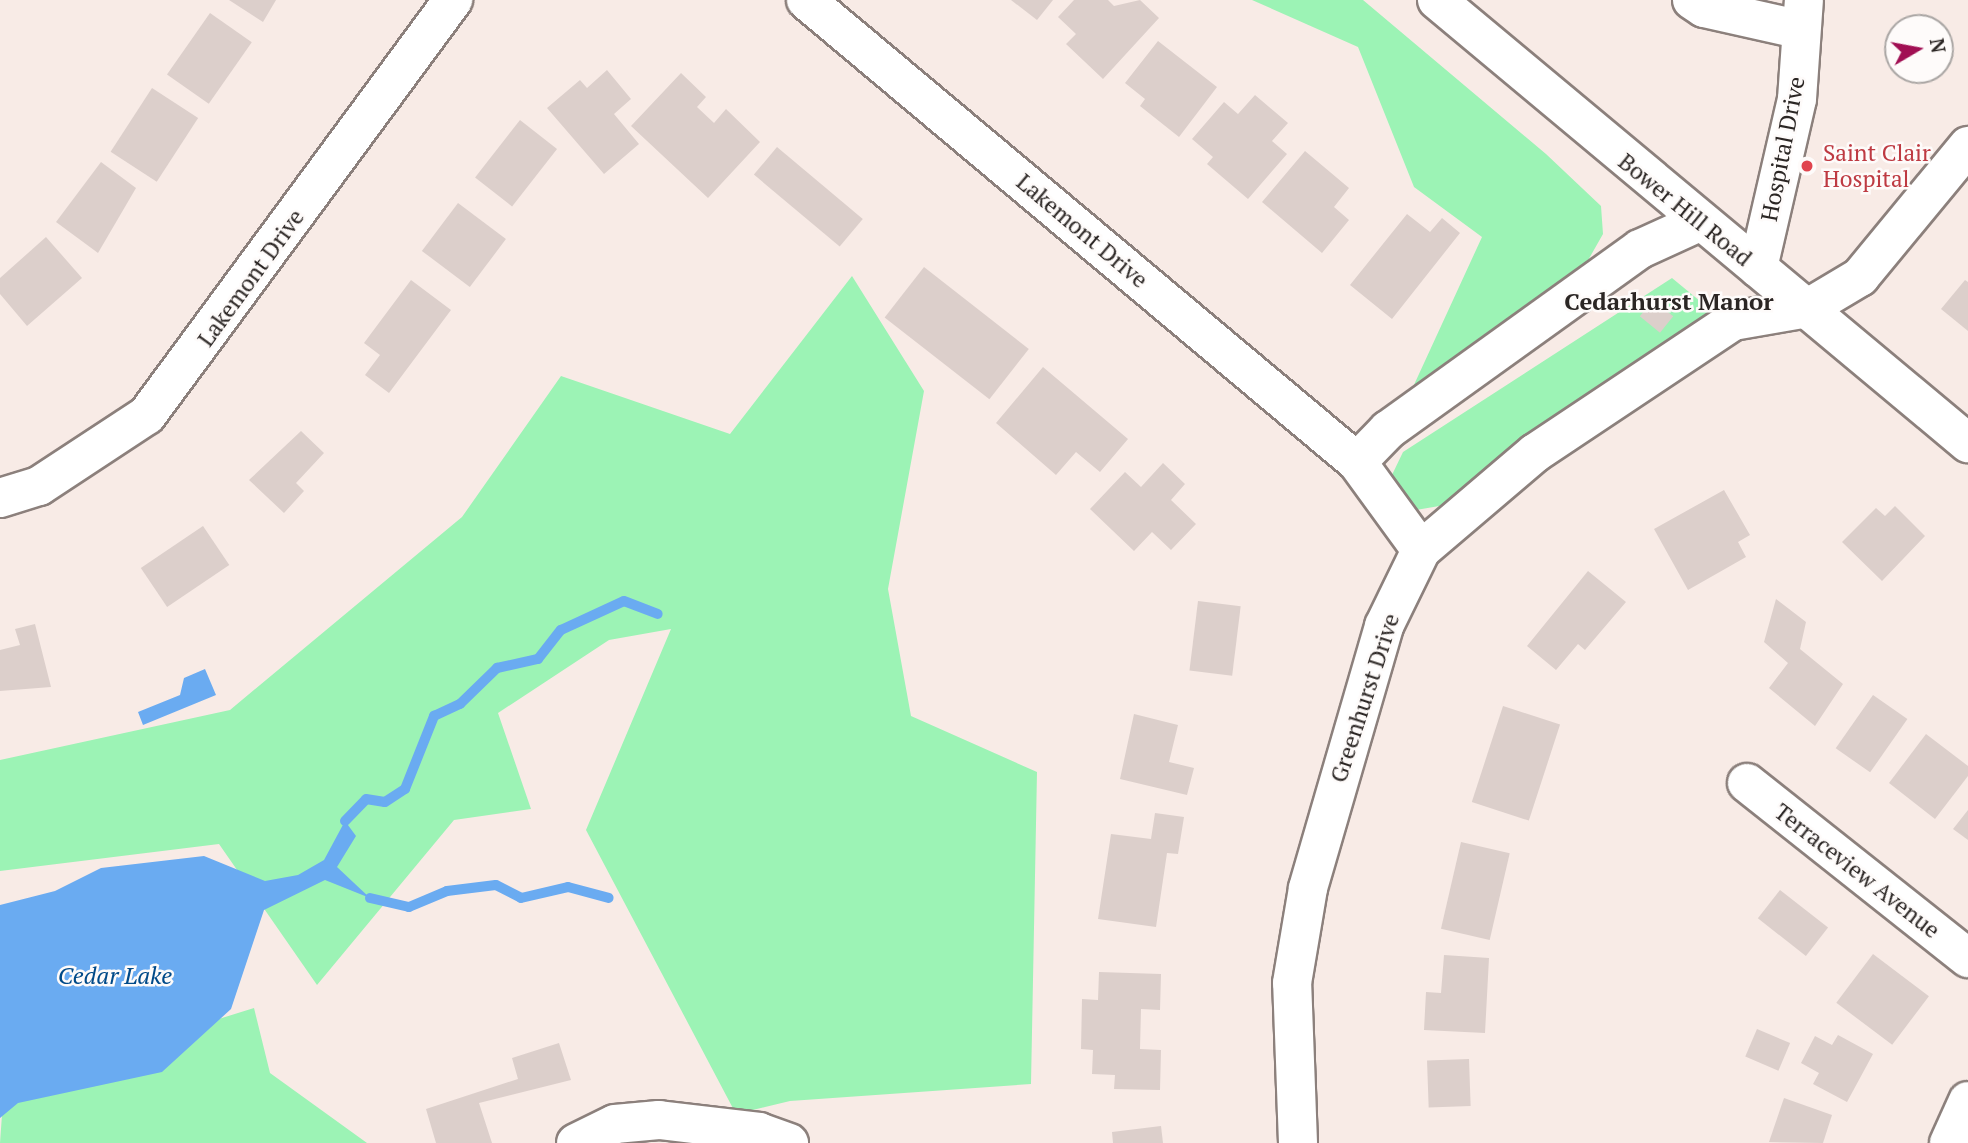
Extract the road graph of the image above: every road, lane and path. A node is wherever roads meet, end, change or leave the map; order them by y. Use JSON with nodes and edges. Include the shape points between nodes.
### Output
{"nodes":[{"id":1,"x":453,"y":0,"type":"edge"},
{"id":2,"x":806,"y":0,"type":"edge"},
{"id":3,"x":1437,"y":0,"type":"edge"},
{"id":4,"x":1692,"y":0,"type":"edge"},
{"id":5,"x":1801,"y":14,"type":"edge"},
{"id":6,"x":1968,"y":146,"type":"edge"},
{"id":7,"x":1697,"y":223,"type":"junction"},
{"id":8,"x":1758,"y":268,"type":"junction"},
{"id":9,"x":1808,"y":308,"type":"junction"},
{"id":10,"x":1968,"y":443,"type":"edge"},
{"id":11,"x":1357,"y":462,"type":"junction"},
{"id":12,"x":0,"y":498,"type":"edge"},
{"id":13,"x":1421,"y":550,"type":"junction"},
{"id":14,"x":1747,"y":783,"type":"dead end"},
{"id":15,"x":1968,"y":958,"type":"edge"},
{"id":16,"x":1968,"y":1101,"type":"edge"},
{"id":17,"x":576,"y":1143,"type":"edge"},
{"id":18,"x":789,"y":1143,"type":"edge"},
{"id":19,"x":1298,"y":1143,"type":"edge"},
{"id":20,"x":1949,"y":1143,"type":"edge"}],
"edges":[{"from":1,"to":12,"type":"street","name":"Lakemont Drive","via":[[147,415],[39,486]]},
{"from":2,"to":11,"type":"street","name":"Lakemont Drive"},
{"from":3,"to":7,"type":"street","name":"Bower Hill Road"},
{"from":4,"to":5,"type":"street","via":[[1704,8]]},
{"from":5,"to":8,"type":"street","name":"Hospital Drive","via":[[1797,99]]},
{"from":6,"to":9,"type":"street","via":[[1860,276]]},
{"from":7,"to":8,"type":"street","name":"Bower Hill Road"},
{"from":7,"to":11,"type":"street","via":[[1640,249],[1388,430]]},
{"from":8,"to":9,"type":"street","name":"Bower Hill Road"},
{"from":9,"to":10,"type":"street","name":"Bower Hill Road"},
{"from":9,"to":13,"type":"street","name":"Greenhurst Drive","via":[[1733,321],[1535,453]]},
{"from":11,"to":13,"type":"street","name":"Lakemont Drive"},
{"from":13,"to":19,"type":"street","name":"Greenhurst Drive","via":[[1384,626],[1308,888],[1292,983]]},
{"from":14,"to":15,"type":"street","name":"Terraceview Avenue"},
{"from":16,"to":20,"type":"street"},
{"from":17,"to":18,"type":"street","via":[[615,1124],[659,1120],[759,1132]]}]}
